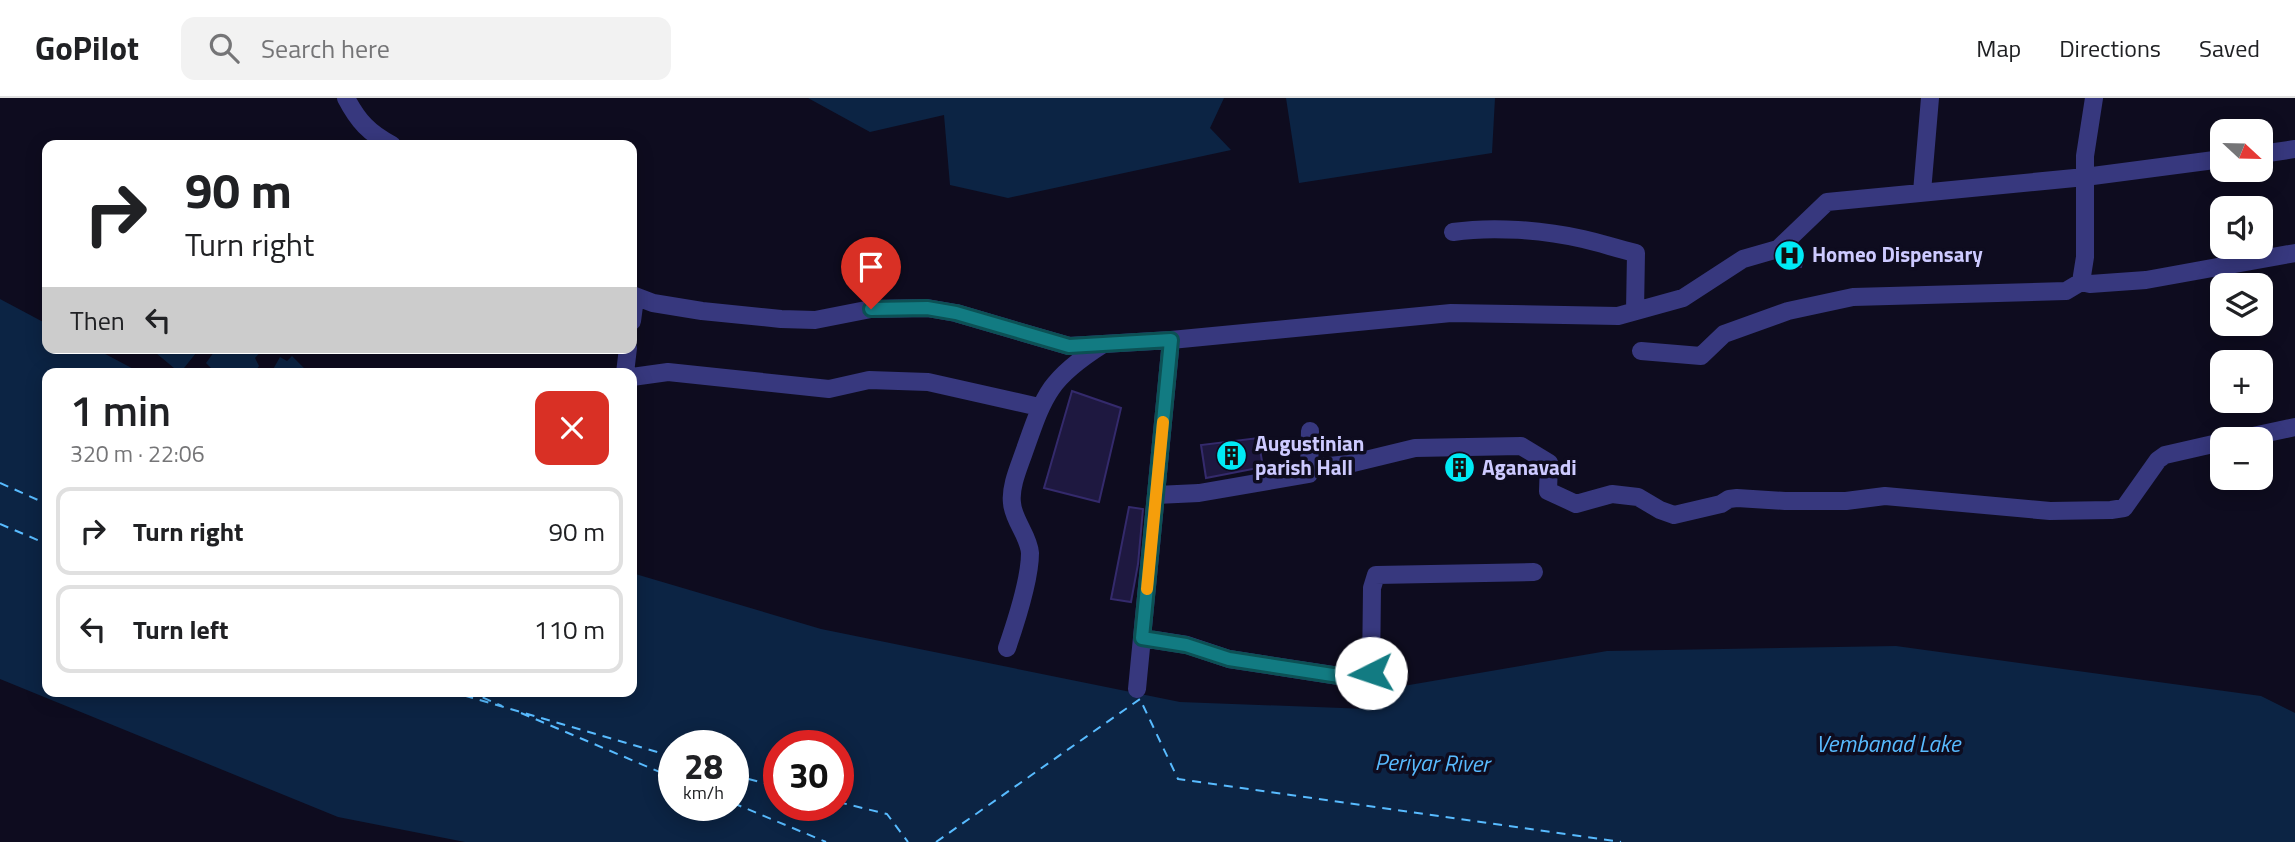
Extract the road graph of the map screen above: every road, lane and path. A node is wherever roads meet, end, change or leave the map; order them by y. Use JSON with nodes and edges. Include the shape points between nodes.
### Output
{"nodes":[{"id":1,"x":346,"y":98,"type":"edge"},
{"id":2,"x":1930,"y":98,"type":"edge"},
{"id":3,"x":2094,"y":98,"type":"edge"},
{"id":4,"x":383,"y":140,"type":"edge"},
{"id":5,"x":2295,"y":149,"type":"edge"},
{"id":6,"x":2273,"y":152,"type":"edge"},
{"id":7,"x":2210,"y":161,"type":"edge"},
{"id":8,"x":2085,"y":177,"type":"junction"},
{"id":9,"x":1922,"y":192,"type":"junction"},
{"id":10,"x":1453,"y":232,"type":"dead end"},
{"id":11,"x":2295,"y":253,"type":"edge"},
{"id":12,"x":2081,"y":282,"type":"junction"},
{"id":13,"x":637,"y":298,"type":"edge"},
{"id":14,"x":1635,"y":311,"type":"junction"},
{"id":15,"x":1171,"y":340,"type":"junction"},
{"id":16,"x":1102,"y":345,"type":"junction"},
{"id":17,"x":1641,"y":351,"type":"dead end"},
{"id":18,"x":637,"y":376,"type":"edge"},
{"id":19,"x":1039,"y":407,"type":"junction"},
{"id":20,"x":2295,"y":427,"type":"edge"},
{"id":21,"x":1310,"y":431,"type":"dead end"},
{"id":22,"x":2273,"y":432,"type":"edge"},
{"id":23,"x":2210,"y":445,"type":"edge"},
{"id":24,"x":1309,"y":468,"type":"junction"},
{"id":25,"x":1156,"y":495,"type":"junction"},
{"id":26,"x":1534,"y":572,"type":"dead end"},
{"id":27,"x":1142,"y":638,"type":"junction"},
{"id":28,"x":1007,"y":648,"type":"dead end"},
{"id":29,"x":1137,"y":689,"type":"dead end"}],
"edges":[{"from":1,"to":4,"type":"street","via":[[368,132]]},
{"from":2,"to":9,"type":"street"},
{"from":3,"to":8,"type":"street"},
{"from":5,"to":6,"type":"street"},
{"from":7,"to":8,"type":"street"},
{"from":8,"to":9,"type":"street"},
{"from":8,"to":12,"type":"street"},
{"from":9,"to":14,"type":"street","via":[[1827,202],[1778,249],[1743,260],[1683,298]]},
{"from":10,"to":14,"type":"street","via":[[1529,232],[1583,239],[1636,253]]},
{"from":11,"to":12,"type":"street","via":[[2146,280]]},
{"from":12,"to":17,"type":"street","via":[[2066,291],[1853,297],[1788,311],[1724,334],[1701,356]]},
{"from":13,"to":16,"type":"street","via":[[702,312],[781,319],[815,320],[871,309],[927,308],[1069,346]]},
{"from":14,"to":15,"type":"street","via":[[1618,316],[1451,313]]},
{"from":15,"to":16,"type":"street"},
{"from":15,"to":25,"type":"street"},
{"from":16,"to":19,"type":"street","via":[[1057,379]]},
{"from":18,"to":19,"type":"street","via":[[668,372],[829,389],[869,380],[929,382]]},
{"from":19,"to":28,"type":"street","via":[[1012,502],[1030,551]]},
{"from":20,"to":22,"type":"street"},
{"from":21,"to":24,"type":"street"},
{"from":23,"to":24,"type":"street","via":[[2158,460],[2124,508],[2111,510],[2050,510],[1885,496],[1846,501],[1737,498],[1674,515],[1639,497],[1612,494],[1576,504],[1548,491],[1549,463],[1521,446],[1415,448]]},
{"from":24,"to":25,"type":"street","via":[[1309,474],[1301,477]]},
{"from":25,"to":27,"type":"street"},
{"from":26,"to":27,"type":"street","via":[[1376,575],[1371,588],[1371,673],[1352,678],[1229,659],[1186,645]]},
{"from":27,"to":29,"type":"street"}]}
